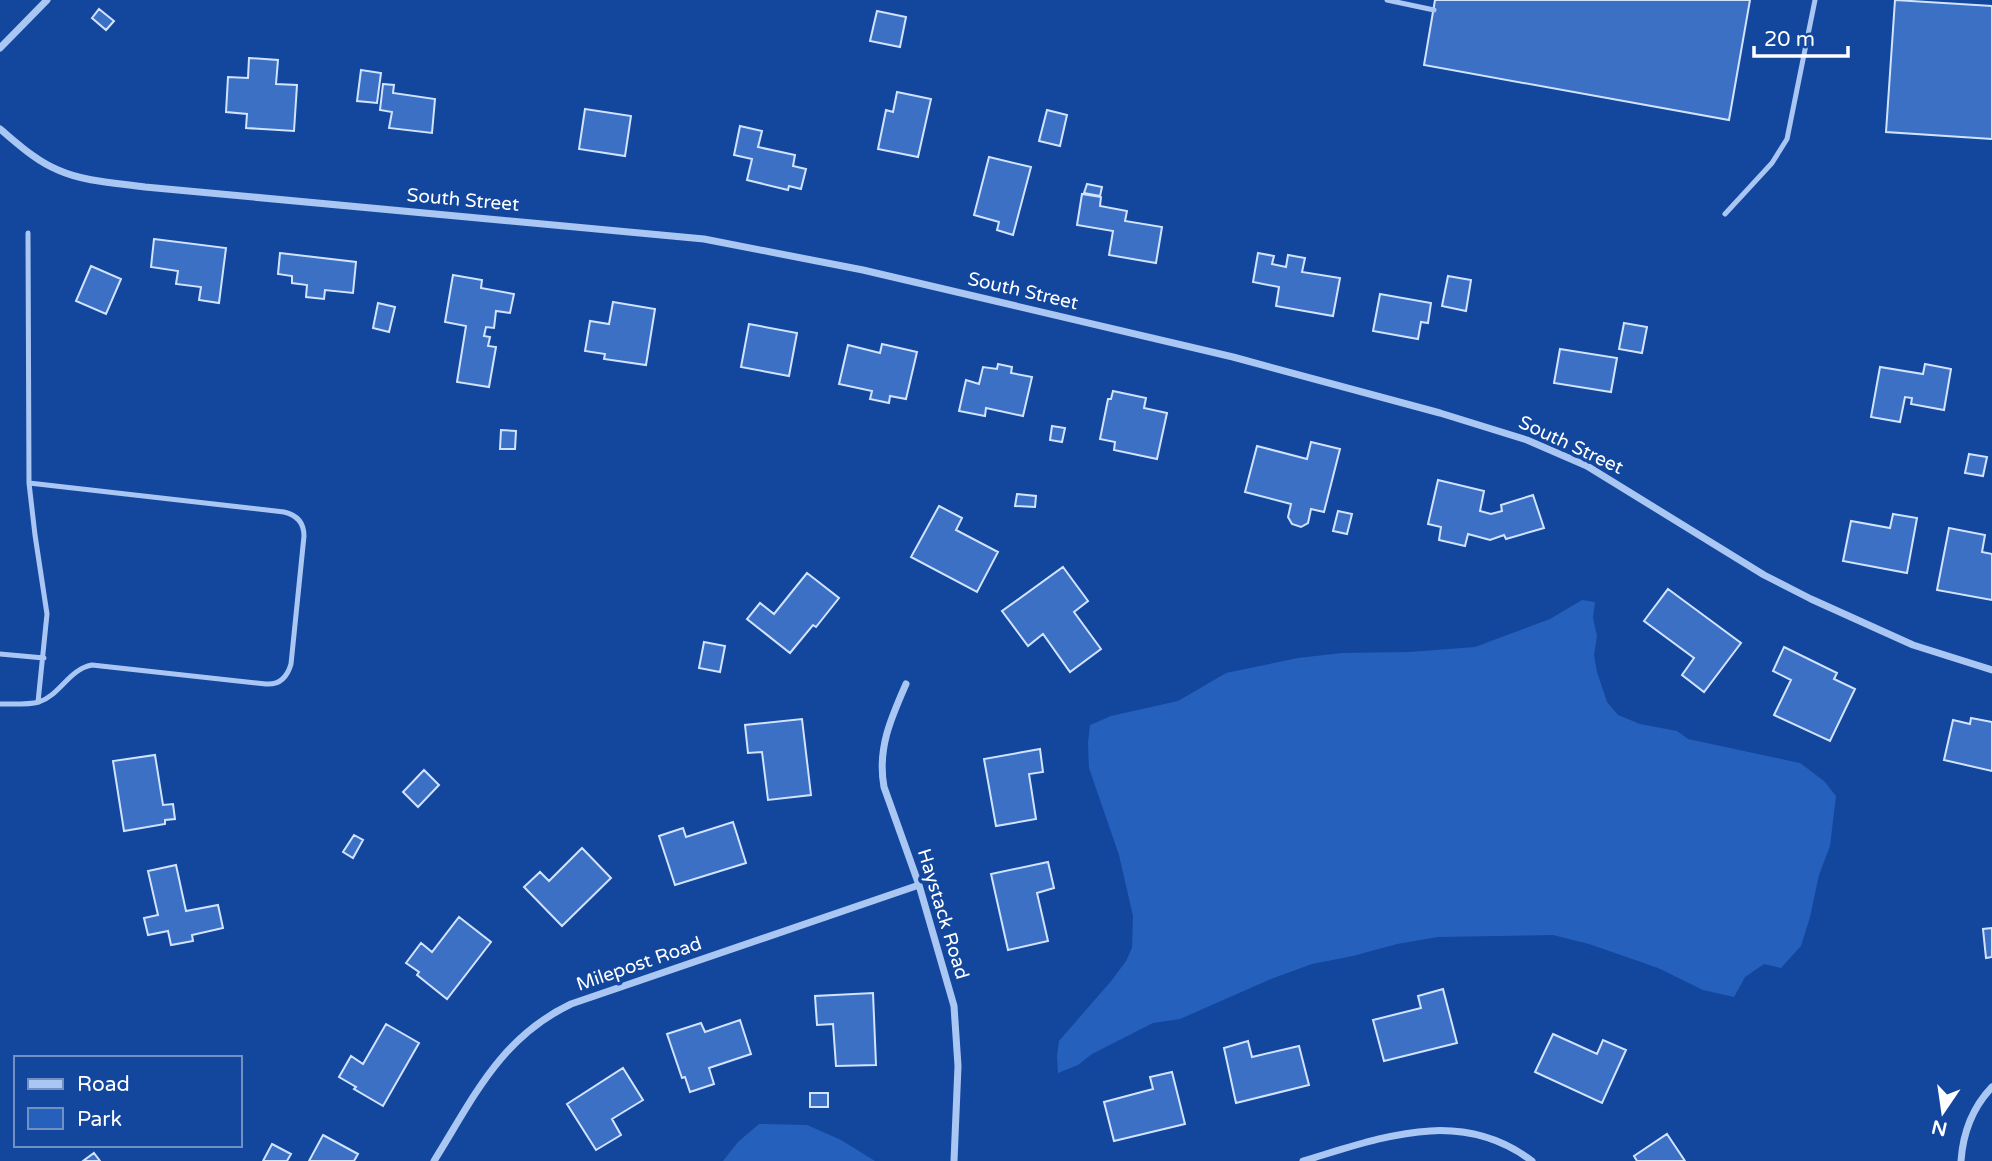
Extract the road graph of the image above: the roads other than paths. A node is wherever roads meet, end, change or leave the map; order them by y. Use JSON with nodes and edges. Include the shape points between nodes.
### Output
{"nodes":[{"id":1,"x":47,"y":0,"type":"edge"},
{"id":2,"x":1387,"y":0,"type":"edge"},
{"id":3,"x":1815,"y":0,"type":"edge"},
{"id":4,"x":1434,"y":10,"type":"dead end"},
{"id":5,"x":0,"y":48,"type":"edge"},
{"id":6,"x":0,"y":129,"type":"edge"},
{"id":7,"x":1725,"y":214,"type":"dead end"},
{"id":8,"x":28,"y":233,"type":"dead end"},
{"id":9,"x":29,"y":483,"type":"junction"},
{"id":10,"x":0,"y":654,"type":"edge"},
{"id":11,"x":44,"y":658,"type":"junction"},
{"id":12,"x":1992,"y":670,"type":"edge"},
{"id":13,"x":906,"y":684,"type":"dead end"},
{"id":14,"x":38,"y":702,"type":"junction"},
{"id":15,"x":0,"y":704,"type":"edge"},
{"id":16,"x":919,"y":885,"type":"junction"},
{"id":17,"x":1992,"y":1087,"type":"edge"},
{"id":18,"x":434,"y":1161,"type":"edge"},
{"id":19,"x":954,"y":1161,"type":"edge"},
{"id":20,"x":1303,"y":1161,"type":"edge"},
{"id":21,"x":1531,"y":1161,"type":"edge"},
{"id":22,"x":1961,"y":1161,"type":"edge"}],
"edges":[{"from":1,"to":5,"type":"street"},
{"from":2,"to":4,"type":"lane"},
{"from":3,"to":7,"type":"lane","via":[[1787,139],[1772,163]]},
{"from":6,"to":12,"type":"street","name":"South Street","via":[[35,158],[80,178],[728,243],[1135,332],[1328,383],[1500,431],[1559,453],[1811,599],[1913,645]]},
{"from":8,"to":9,"type":"lane"},
{"from":9,"to":11,"type":"lane","via":[[47,614]]},
{"from":9,"to":14,"type":"lane","via":[[284,512],[297,518],[304,531],[290,664],[280,681],[266,684],[92,665],[79,669]]},
{"from":10,"to":11,"type":"lane"},
{"from":11,"to":14,"type":"lane"},
{"from":13,"to":16,"type":"street","name":"Haystack Road","via":[[886,733],[882,775]]},
{"from":14,"to":15,"type":"lane"},
{"from":16,"to":18,"type":"street","name":"Milepost Road","via":[[547,1015],[506,1049]]},
{"from":16,"to":19,"type":"street","name":"Haystack Road","via":[[954,1006]]},
{"from":17,"to":22,"type":"street","via":[[1969,1121]]},
{"from":20,"to":21,"type":"street","via":[[1433,1129],[1492,1139]]}]}
